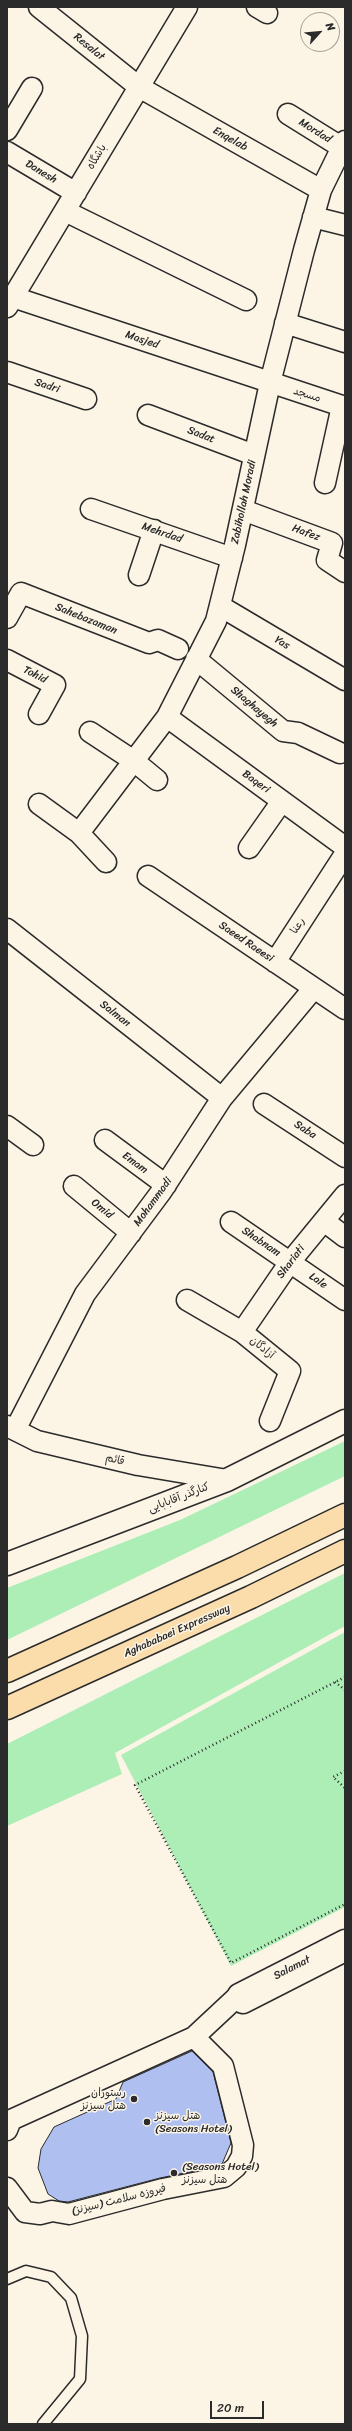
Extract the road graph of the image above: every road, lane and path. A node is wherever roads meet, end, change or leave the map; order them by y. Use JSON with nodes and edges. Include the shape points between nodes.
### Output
{"nodes":[{"id":1,"x":39,"y":7,"type":"edge"},
{"id":2,"x":187,"y":7,"type":"edge"},
{"id":3,"x":139,"y":87,"type":"junction"},
{"id":4,"x":32,"y":88,"type":"dead end"},
{"id":5,"x":288,"y":114,"type":"dead end"},
{"id":6,"x":7,"y":130,"type":"edge"},
{"id":7,"x":343,"y":144,"type":"edge"},
{"id":8,"x":7,"y":152,"type":"edge"},
{"id":9,"x":338,"y":168,"type":"edge"},
{"id":10,"x":321,"y":190,"type":"junction"},
{"id":11,"x":76,"y":193,"type":"junction"},
{"id":12,"x":65,"y":211,"type":"junction"},
{"id":13,"x":313,"y":217,"type":"junction"},
{"id":14,"x":345,"y":225,"type":"edge"},
{"id":15,"x":246,"y":300,"type":"dead end"},
{"id":16,"x":10,"y":302,"type":"edge"},
{"id":17,"x":285,"y":323,"type":"junction"},
{"id":18,"x":345,"y":342,"type":"edge"},
{"id":19,"x":7,"y":372,"type":"edge"},
{"id":20,"x":270,"y":383,"type":"junction"},
{"id":21,"x":86,"y":399,"type":"dead end"},
{"id":22,"x":344,"y":406,"type":"edge"},
{"id":23,"x":148,"y":415,"type":"dead end"},
{"id":24,"x":254,"y":455,"type":"junction"},
{"id":25,"x":325,"y":483,"type":"dead end"},
{"id":26,"x":92,"y":509,"type":"dead end"},
{"id":27,"x":243,"y":510,"type":"junction"},
{"id":28,"x":154,"y":530,"type":"junction"},
{"id":29,"x":232,"y":558,"type":"junction"},
{"id":30,"x":345,"y":572,"type":"edge"},
{"id":31,"x":139,"y":575,"type":"dead end"},
{"id":32,"x":220,"y":606,"type":"junction"},
{"id":33,"x":7,"y":618,"type":"edge"},
{"id":34,"x":178,"y":649,"type":"dead end"},
{"id":35,"x":196,"y":659,"type":"junction"},
{"id":36,"x":7,"y":660,"type":"edge"},
{"id":37,"x":345,"y":680,"type":"edge"},
{"id":38,"x":39,"y":714,"type":"dead end"},
{"id":39,"x":167,"y":717,"type":"junction"},
{"id":40,"x":90,"y":732,"type":"dead end"},
{"id":41,"x":340,"y":753,"type":"dead end"},
{"id":42,"x":134,"y":761,"type":"junction"},
{"id":43,"x":157,"y":780,"type":"dead end"},
{"id":44,"x":282,"y":801,"type":"junction"},
{"id":45,"x":39,"y":804,"type":"dead end"},
{"id":46,"x":79,"y":833,"type":"junction"},
{"id":47,"x":345,"y":847,"type":"edge"},
{"id":48,"x":249,"y":848,"type":"dead end"},
{"id":49,"x":345,"y":854,"type":"edge"},
{"id":50,"x":106,"y":862,"type":"dead end"},
{"id":51,"x":148,"y":876,"type":"dead end"},
{"id":52,"x":7,"y":929,"type":"edge"},
{"id":53,"x":275,"y":962,"type":"junction"},
{"id":54,"x":314,"y":988,"type":"junction"},
{"id":55,"x":345,"y":1009,"type":"edge"},
{"id":56,"x":222,"y":1098,"type":"junction"},
{"id":57,"x":264,"y":1104,"type":"dead end"},
{"id":58,"x":7,"y":1126,"type":"edge"},
{"id":59,"x":105,"y":1140,"type":"dead end"},
{"id":60,"x":33,"y":1145,"type":"dead end"},
{"id":61,"x":345,"y":1157,"type":"edge"},
{"id":62,"x":166,"y":1185,"type":"junction"},
{"id":63,"x":74,"y":1186,"type":"dead end"},
{"id":64,"x":345,"y":1195,"type":"edge"},
{"id":65,"x":324,"y":1221,"type":"junction"},
{"id":66,"x":231,"y":1222,"type":"dead end"},
{"id":67,"x":131,"y":1233,"type":"junction"},
{"id":68,"x":345,"y":1237,"type":"edge"},
{"id":69,"x":290,"y":1262,"type":"junction"},
{"id":70,"x":187,"y":1300,"type":"dead end"},
{"id":71,"x":345,"y":1300,"type":"edge"},
{"id":72,"x":242,"y":1332,"type":"junction"},
{"id":73,"x":270,"y":1421,"type":"dead end"},
{"id":74,"x":345,"y":1421,"type":"edge"},
{"id":75,"x":11,"y":1428,"type":"edge"},
{"id":76,"x":228,"y":1480,"type":"junction"},
{"id":77,"x":345,"y":1514,"type":"edge"},
{"id":78,"x":345,"y":1551,"type":"edge"},
{"id":79,"x":7,"y":1564,"type":"edge"},
{"id":80,"x":7,"y":1671,"type":"edge"},
{"id":81,"x":345,"y":1677,"type":"edge"},
{"id":82,"x":336,"y":1682,"type":"junction"},
{"id":83,"x":345,"y":1690,"type":"edge"},
{"id":84,"x":7,"y":1708,"type":"edge"},
{"id":85,"x":345,"y":1771,"type":"edge"},
{"id":86,"x":345,"y":1788,"type":"edge"},
{"id":87,"x":345,"y":1904,"type":"edge"},
{"id":88,"x":345,"y":1941,"type":"edge"},
{"id":89,"x":345,"y":1950,"type":"edge"},
{"id":90,"x":241,"y":1998,"type":"junction"},
{"id":91,"x":194,"y":2037,"type":"junction"},
{"id":92,"x":7,"y":2130,"type":"edge"},
{"id":93,"x":7,"y":2188,"type":"edge"},
{"id":94,"x":7,"y":2279,"type":"edge"},
{"id":95,"x":43,"y":2424,"type":"edge"}],
"edges":[{"from":1,"to":3,"type":"street","name":"Resalat"},
{"from":2,"to":3,"type":"street","name":"باشگاه"},
{"from":3,"to":10,"type":"street","name":"Enqelab"},
{"from":3,"to":11,"type":"street","name":"باشگاه"},
{"from":4,"to":6,"type":"street"},
{"from":5,"to":7,"type":"street","name":"Mordad"},
{"from":7,"to":9,"type":"street","name":"Zabihollah Moradi"},
{"from":8,"to":11,"type":"street","name":"Danesh"},
{"from":9,"to":10,"type":"street","name":"Zabihollah Moradi"},
{"from":10,"to":13,"type":"street","name":"Zabihollah Moradi"},
{"from":11,"to":12,"type":"street","name":"باشگاه"},
{"from":12,"to":15,"type":"street"},
{"from":12,"to":16,"type":"street","name":"باشگاه"},
{"from":13,"to":14,"type":"street"},
{"from":13,"to":17,"type":"street","name":"Zabihollah Moradi"},
{"from":16,"to":20,"type":"street","name":"Masjed"},
{"from":17,"to":18,"type":"street"},
{"from":17,"to":20,"type":"street","name":"Zabihollah Moradi"},
{"from":19,"to":21,"type":"street","name":"Sadri"},
{"from":20,"to":22,"type":"street","name":"مسجد"},
{"from":20,"to":24,"type":"street","name":"Zabihollah Moradi"},
{"from":22,"to":25,"type":"street"},
{"from":23,"to":24,"type":"street","name":"Sadat"},
{"from":24,"to":27,"type":"street","name":"Zabihollah Moradi"},
{"from":26,"to":28,"type":"street","name":"Mehrdad"},
{"from":27,"to":29,"type":"street","name":"Zabihollah Moradi"},
{"from":27,"to":30,"type":"street","name":"Hafez","via":[[332,543],[327,560]]},
{"from":28,"to":29,"type":"street","name":"Mehrdad"},
{"from":28,"to":31,"type":"street"},
{"from":29,"to":32,"type":"street","name":"Zabihollah Moradi"},
{"from":32,"to":35,"type":"street","name":"Zabihollah Moradi","via":[[216,620]]},
{"from":32,"to":37,"type":"street","name":"Yas"},
{"from":33,"to":34,"type":"street","name":"Sahebazaman","via":[[21,593],[149,644],[158,640]]},
{"from":35,"to":39,"type":"street","name":"Zabihollah Moradi"},
{"from":35,"to":41,"type":"street","name":"Shaghayegh","via":[[283,731],[298,733]]},
{"from":36,"to":38,"type":"street","name":"Tohid","via":[[55,685]]},
{"from":39,"to":42,"type":"street","name":"Zabihollah Moradi"},
{"from":39,"to":44,"type":"street","name":"Baqeri"},
{"from":40,"to":42,"type":"street"},
{"from":42,"to":43,"type":"street"},
{"from":42,"to":46,"type":"street","name":"Zabihollah Moradi"},
{"from":44,"to":47,"type":"street","name":"Baqeri"},
{"from":44,"to":48,"type":"street"},
{"from":45,"to":46,"type":"street"},
{"from":46,"to":50,"type":"street"},
{"from":49,"to":53,"type":"street","name":"رعنا"},
{"from":51,"to":53,"type":"street","name":"Saeed Raeesi"},
{"from":52,"to":56,"type":"street","name":"Salman"},
{"from":53,"to":54,"type":"street","name":"Saeed Raeesi"},
{"from":54,"to":55,"type":"street","name":"Saeed Raeesi"},
{"from":54,"to":56,"type":"street","name":"Mohammadi"},
{"from":56,"to":62,"type":"street","name":"Mohammadi"},
{"from":57,"to":61,"type":"street","name":"Saba"},
{"from":58,"to":60,"type":"street"},
{"from":59,"to":62,"type":"street","name":"Emam"},
{"from":62,"to":67,"type":"street","name":"Mohammadi"},
{"from":63,"to":67,"type":"street","name":"Omid"},
{"from":64,"to":65,"type":"street","name":"Shariati"},
{"from":65,"to":68,"type":"street"},
{"from":65,"to":69,"type":"street","name":"Shariati"},
{"from":66,"to":69,"type":"street","name":"Shabnam"},
{"from":67,"to":75,"type":"street","name":"Mohammadi","via":[[85,1294]]},
{"from":69,"to":71,"type":"street","name":"Lale"},
{"from":69,"to":72,"type":"street","name":"Shariati"},
{"from":70,"to":72,"type":"street","name":"آزادگان"},
{"from":72,"to":73,"type":"street","name":"آزادگان","via":[[290,1371]]},
{"from":74,"to":76,"type":"main road","name":"کنارگذر آقابابایی"},
{"from":75,"to":76,"type":"street","name":"قائم","via":[[37,1441],[138,1465]]},
{"from":76,"to":79,"type":"main road","name":"کنارگذر آقابابایی"},
{"from":77,"to":80,"type":"highway","via":[[237,1567]]},
{"from":78,"to":84,"type":"highway","name":"Aghababaei Expressway","via":[[251,1597]]},
{"from":81,"to":82,"type":"path"},
{"from":82,"to":83,"type":"path"},
{"from":82,"to":87,"type":"path","via":[[135,1785],[231,1963]]},
{"from":85,"to":86,"type":"path","via":[[333,1777]]},
{"from":88,"to":90,"type":"main road","name":"Salamat"},
{"from":89,"to":90,"type":"main road","name":"Salamat"},
{"from":90,"to":91,"type":"street"},
{"from":91,"to":92,"type":"street","via":[[11,2120]]},
{"from":91,"to":93,"type":"street","name":"فیروزه سلامت (سیزنز)","via":[[223,2066],[243,2145],[242,2156],[236,2167],[224,2177],[163,2189],[70,2214],[52,2211],[40,2214],[25,2212]]},
{"from":94,"to":95,"type":"lane","via":[[26,2271],[51,2277],[71,2298],[82,2336],[80,2379]]}]}
